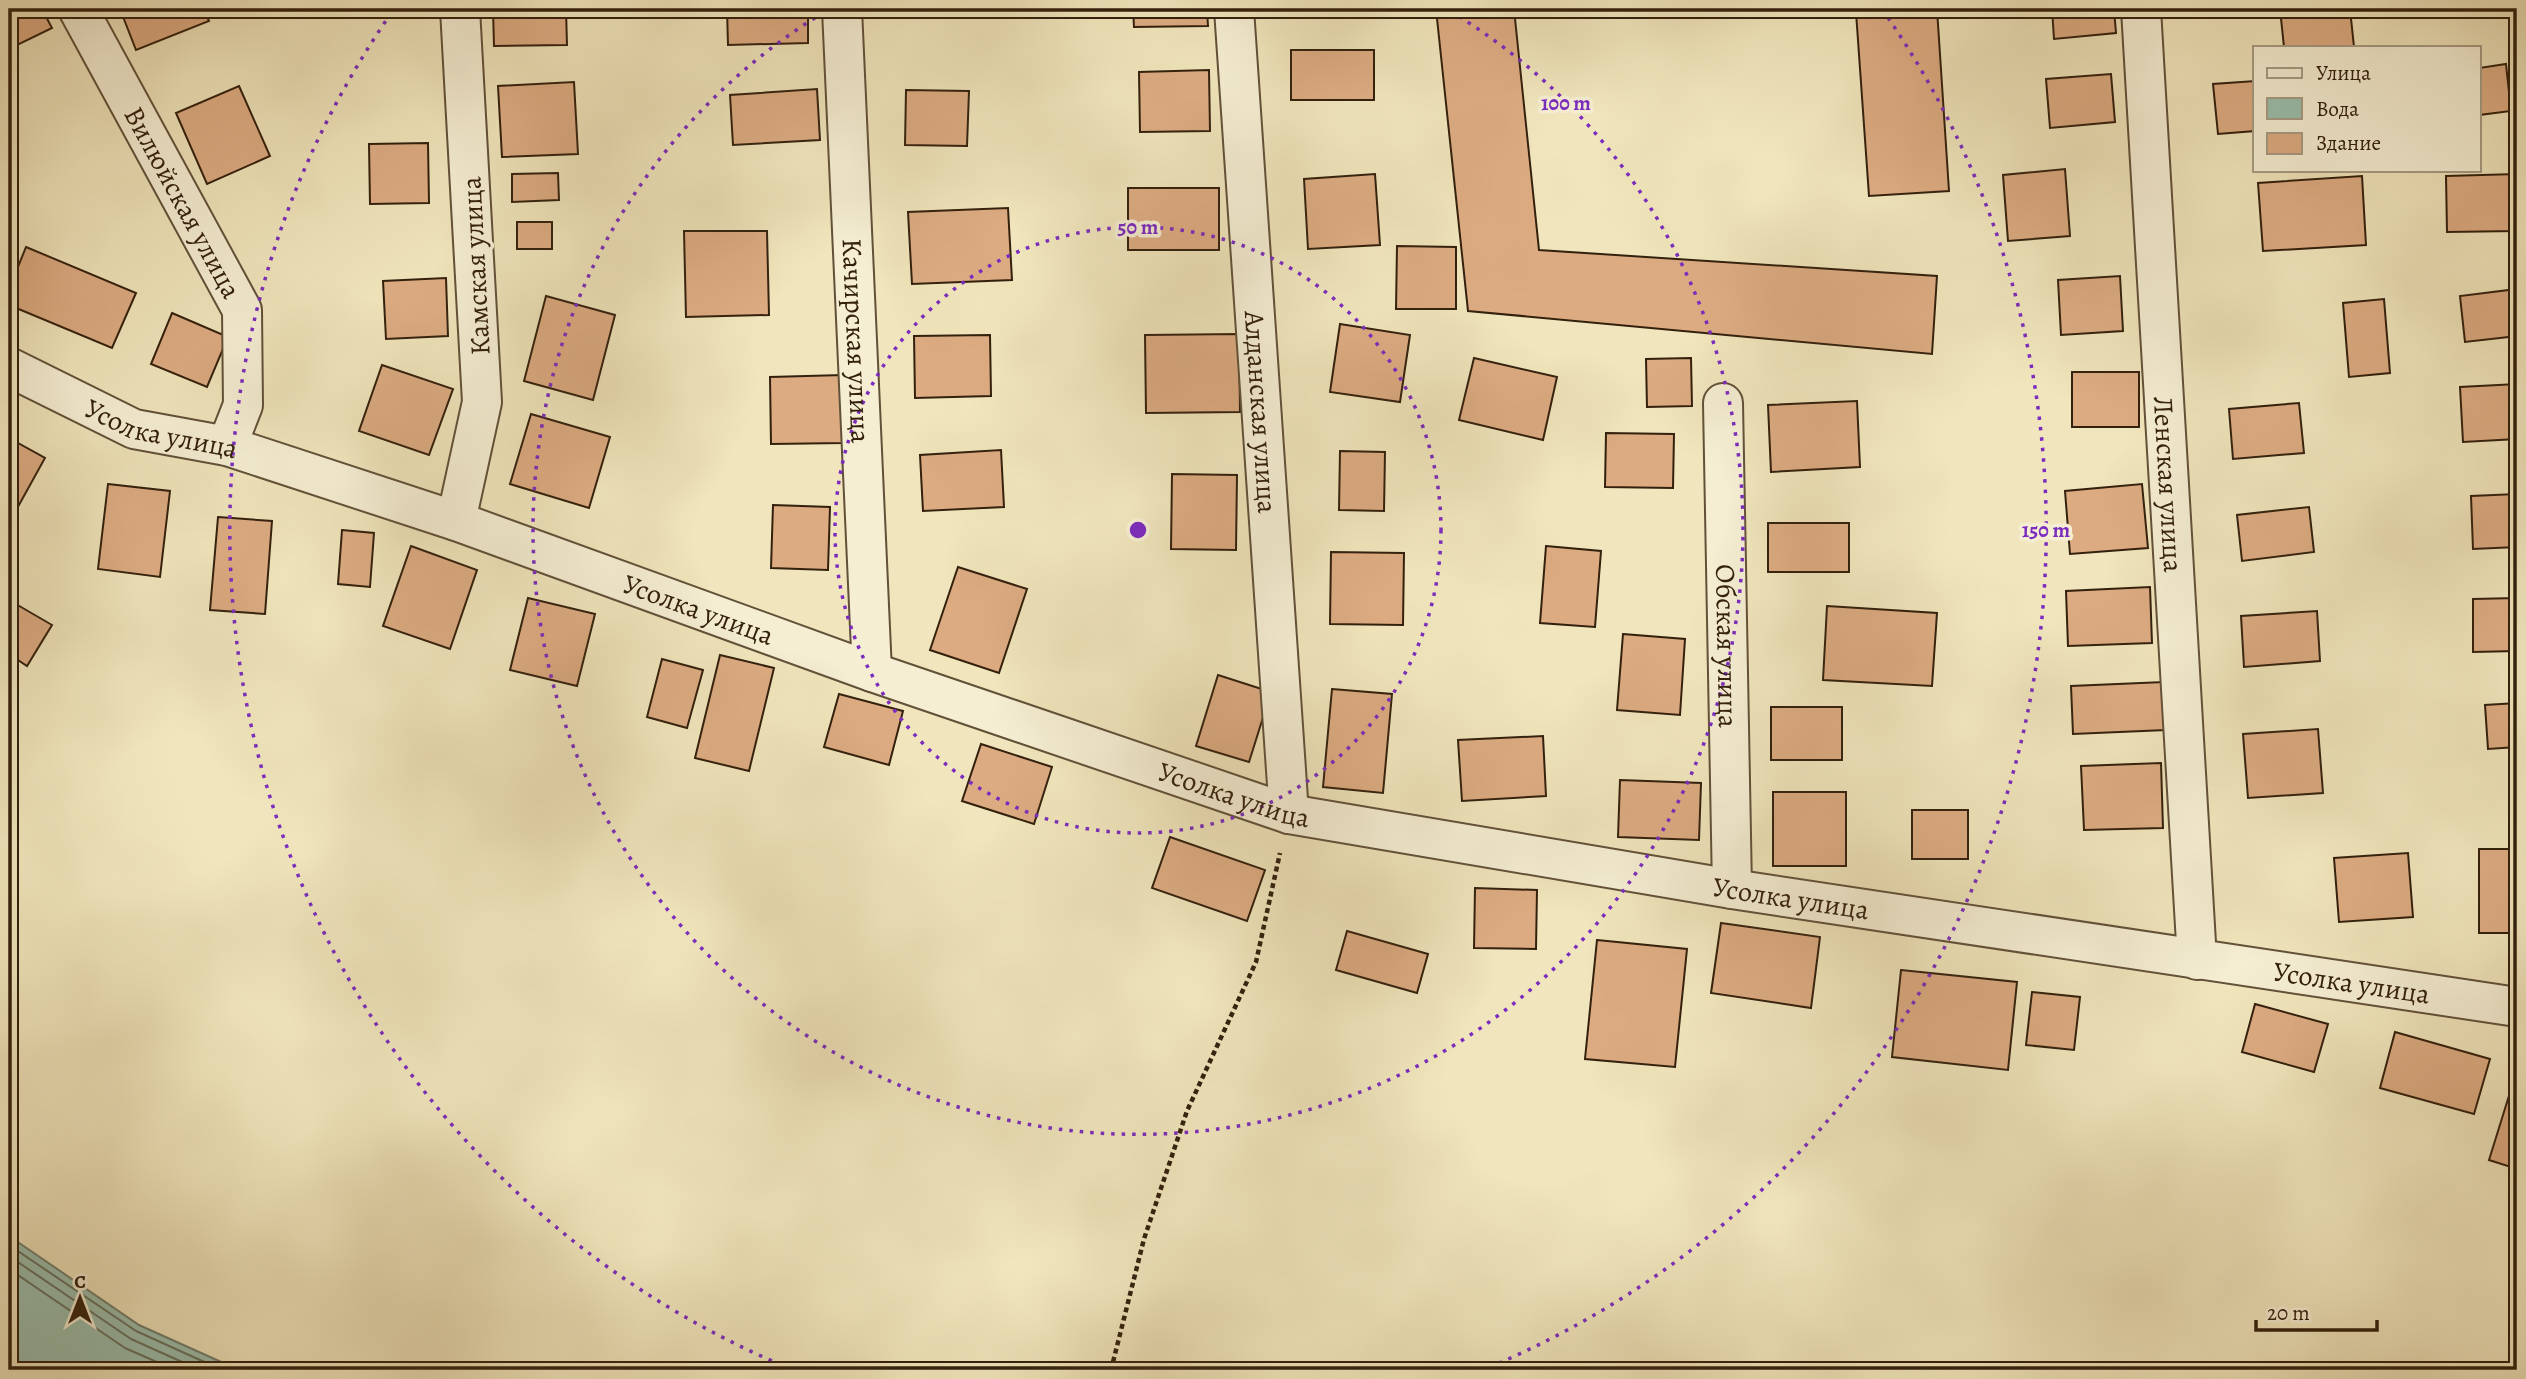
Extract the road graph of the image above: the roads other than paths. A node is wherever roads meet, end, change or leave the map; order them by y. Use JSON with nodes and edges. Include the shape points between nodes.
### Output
{"nodes":[{"id":1,"x":78,"y":9,"type":"edge"},
{"id":2,"x":460,"y":9,"type":"edge"},
{"id":3,"x":842,"y":9,"type":"edge"},
{"id":4,"x":1234,"y":9,"type":"edge"},
{"id":5,"x":2141,"y":9,"type":"edge"},
{"id":6,"x":9,"y":367,"type":"edge"},
{"id":7,"x":1723,"y":403,"type":"dead end"},
{"id":8,"x":226,"y":446,"type":"junction"},
{"id":9,"x":456,"y":522,"type":"junction"},
{"id":10,"x":872,"y":672,"type":"junction"},
{"id":11,"x":1289,"y":814,"type":"junction"},
{"id":12,"x":1732,"y":889,"type":"junction"},
{"id":13,"x":2197,"y":960,"type":"junction"},
{"id":14,"x":2517,"y":1007,"type":"edge"}],
"edges":[{"from":1,"to":8,"type":"street","name":"Вилюйская улица","via":[[242,310],[243,405]]},
{"from":2,"to":9,"type":"street","name":"Камская улица","via":[[482,402]]},
{"from":3,"to":10,"type":"street","name":"Качирская улица"},
{"from":4,"to":11,"type":"street","name":"Алданская улица"},
{"from":5,"to":13,"type":"street","name":"Ленская улица"},
{"from":6,"to":8,"type":"street","name":"Усолка улица","via":[[134,429]]},
{"from":7,"to":12,"type":"street","name":"Обская улица"},
{"from":8,"to":9,"type":"street","name":"Усолка улица"},
{"from":9,"to":10,"type":"street","name":"Усолка улица"},
{"from":10,"to":11,"type":"street","name":"Усолка улица"},
{"from":11,"to":12,"type":"street","name":"Усолка улица"},
{"from":12,"to":13,"type":"street","name":"Усолка улица"},
{"from":13,"to":14,"type":"street","name":"Усолка улица"}]}
